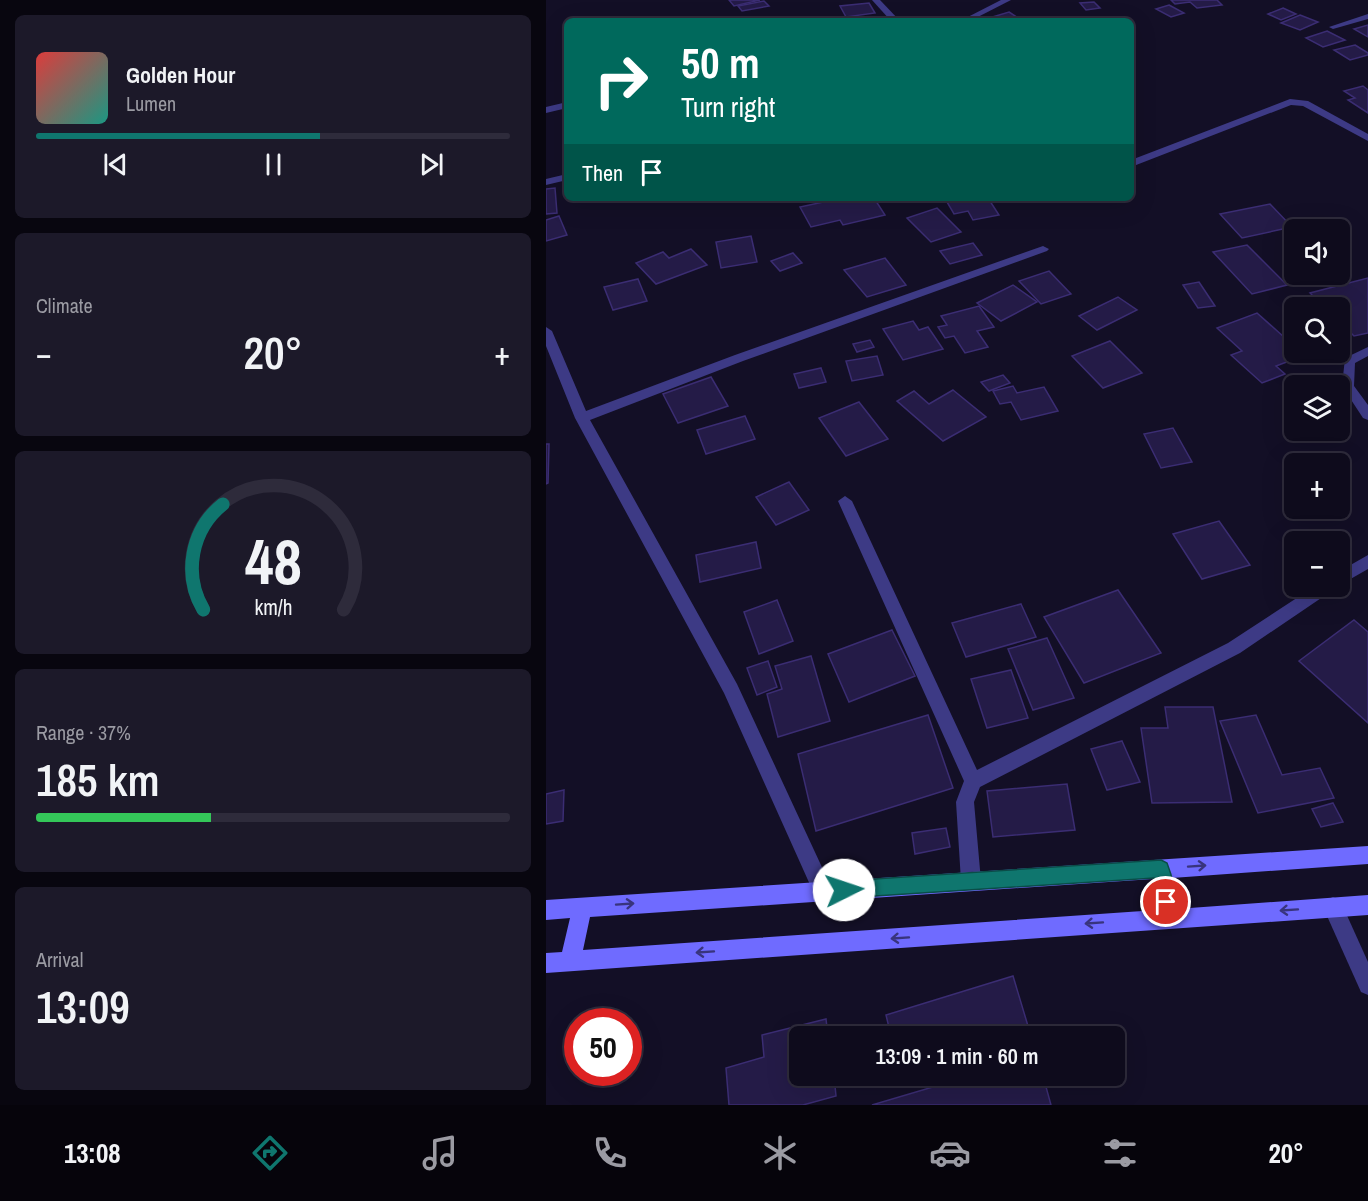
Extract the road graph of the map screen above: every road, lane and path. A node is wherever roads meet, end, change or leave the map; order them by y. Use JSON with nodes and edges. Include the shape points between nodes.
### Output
{"nodes":[{"id":1,"x":876,"y":0,"type":"edge"},
{"id":2,"x":1007,"y":0,"type":"edge"},
{"id":3,"x":1368,"y":16,"type":"edge"},
{"id":4,"x":893,"y":18,"type":"edge"},
{"id":5,"x":970,"y":18,"type":"edge"},
{"id":6,"x":1333,"y":27,"type":"dead end"},
{"id":7,"x":564,"y":106,"type":"edge"},
{"id":8,"x":546,"y":110,"type":"edge"},
{"id":9,"x":1368,"y":138,"type":"edge"},
{"id":10,"x":1134,"y":163,"type":"edge"},
{"id":11,"x":564,"y":178,"type":"edge"},
{"id":12,"x":546,"y":182,"type":"edge"},
{"id":13,"x":1043,"y":249,"type":"dead end"},
{"id":14,"x":546,"y":331,"type":"edge"},
{"id":15,"x":1368,"y":351,"type":"edge"},
{"id":16,"x":1368,"y":415,"type":"edge"},
{"id":17,"x":582,"y":417,"type":"junction"},
{"id":18,"x":845,"y":501,"type":"dead end"},
{"id":19,"x":1368,"y":561,"type":"edge"},
{"id":20,"x":1350,"y":573,"type":"edge"},
{"id":21,"x":1311,"y":597,"type":"edge"},
{"id":22,"x":973,"y":781,"type":"junction"},
{"id":23,"x":1368,"y":855,"type":"edge"},
{"id":24,"x":1161,"y":869,"type":"junction"},
{"id":25,"x":971,"y":881,"type":"junction"},
{"id":26,"x":823,"y":891,"type":"junction"},
{"id":27,"x":1368,"y":905,"type":"edge"},
{"id":28,"x":583,"y":907,"type":"junction"},
{"id":29,"x":1333,"y":907,"type":"junction"},
{"id":30,"x":546,"y":910,"type":"edge"},
{"id":31,"x":1168,"y":918,"type":"junction"},
{"id":32,"x":570,"y":961,"type":"junction"},
{"id":33,"x":546,"y":963,"type":"edge"},
{"id":34,"x":1368,"y":985,"type":"edge"}],
"edges":[{"from":1,"to":4,"type":"street"},
{"from":2,"to":5,"type":"street"},
{"from":3,"to":6,"type":"street"},
{"from":7,"to":8,"type":"street"},
{"from":9,"to":10,"type":"street","via":[[1305,103],[1290,102]]},
{"from":11,"to":12,"type":"street"},
{"from":13,"to":17,"type":"street"},
{"from":14,"to":17,"type":"street"},
{"from":15,"to":16,"type":"street","via":[[1349,361],[1348,386]]},
{"from":17,"to":26,"type":"street","via":[[731,689]]},
{"from":18,"to":22,"type":"street"},
{"from":19,"to":20,"type":"street"},
{"from":21,"to":22,"type":"street","via":[[1234,648]]},
{"from":22,"to":25,"type":"street","via":[[965,802]]},
{"from":24,"to":23,"type":"main road","one_way":true},
{"from":24,"to":25,"type":"main road"},
{"from":24,"to":31,"type":"main road"},
{"from":25,"to":26,"type":"main road"},
{"from":28,"to":26,"type":"main road","one_way":true},
{"from":27,"to":29,"type":"main road"},
{"from":28,"to":30,"type":"main road"},
{"from":28,"to":32,"type":"main road"},
{"from":29,"to":31,"type":"main road","one_way":true},
{"from":29,"to":34,"type":"street"},
{"from":31,"to":32,"type":"main road","one_way":true},
{"from":32,"to":33,"type":"main road"}]}
